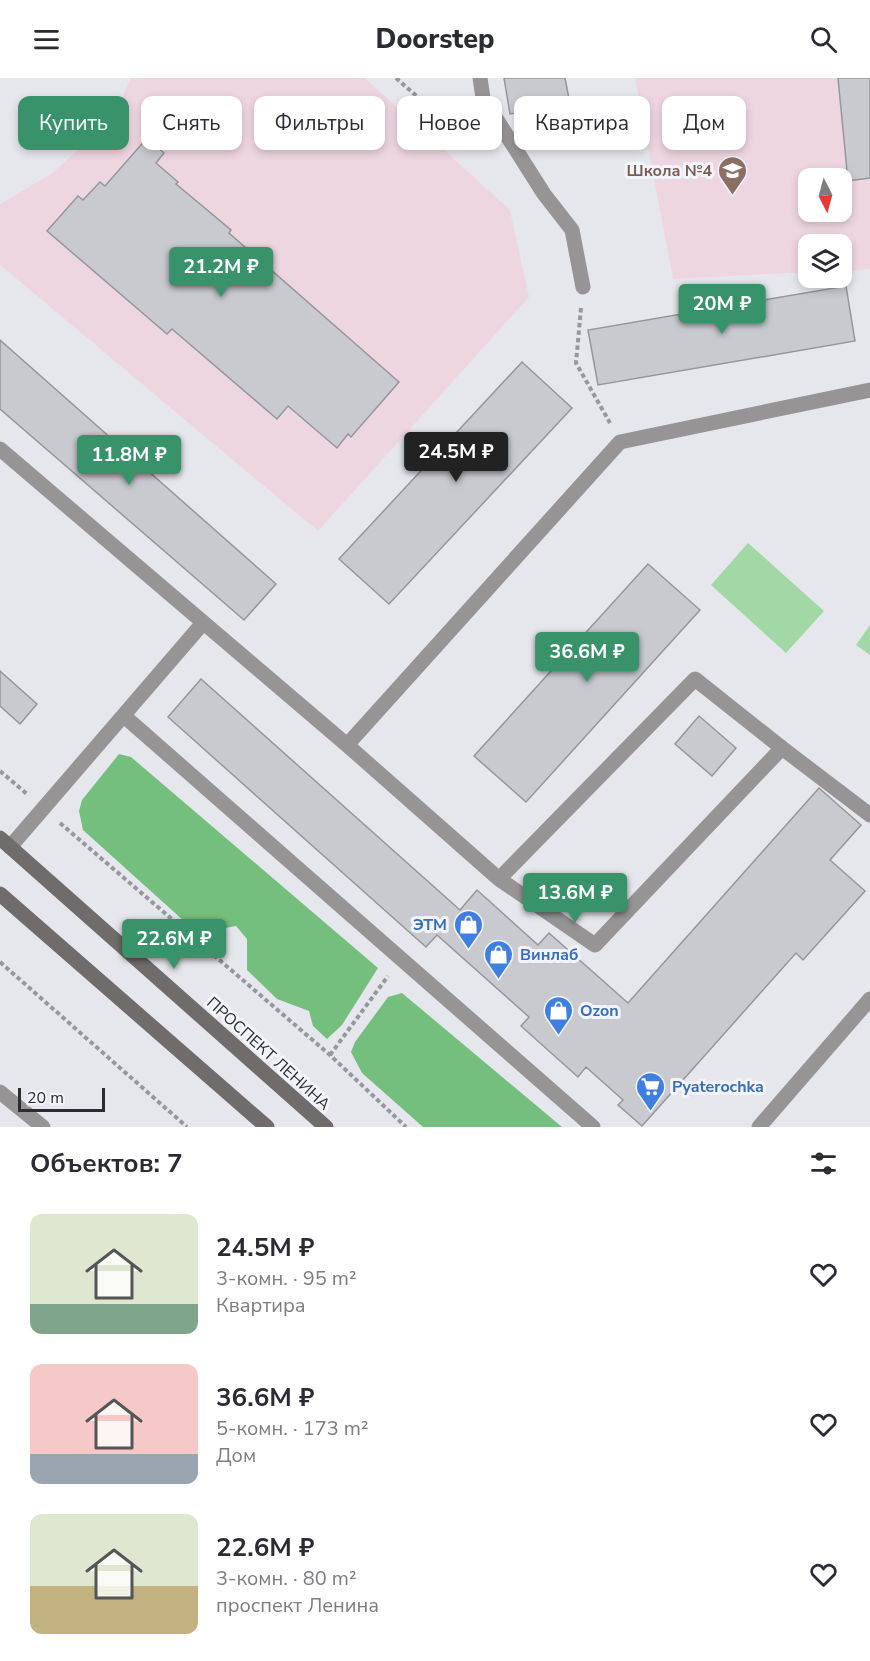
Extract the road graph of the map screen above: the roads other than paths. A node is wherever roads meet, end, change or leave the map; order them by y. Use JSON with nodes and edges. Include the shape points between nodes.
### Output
{"nodes":[{"id":1,"x":480,"y":78,"type":"edge"},
{"id":2,"x":583,"y":287,"type":"road end"},
{"id":3,"x":870,"y":390,"type":"edge"},
{"id":4,"x":0,"y":449,"type":"edge"},
{"id":5,"x":203,"y":623,"type":"junction"},
{"id":6,"x":124,"y":716,"type":"junction"},
{"id":7,"x":347,"y":745,"type":"junction"},
{"id":8,"x":782,"y":748,"type":"junction"},
{"id":9,"x":870,"y":815,"type":"edge"},
{"id":10,"x":5,"y":842,"type":"edge"},
{"id":11,"x":499,"y":879,"type":"junction"},
{"id":12,"x":2,"y":899,"type":"edge"},
{"id":13,"x":870,"y":999,"type":"edge"},
{"id":14,"x":0,"y":1092,"type":"edge"},
{"id":15,"x":42,"y":1127,"type":"edge"},
{"id":16,"x":267,"y":1127,"type":"edge"},
{"id":17,"x":326,"y":1127,"type":"edge"},
{"id":18,"x":593,"y":1127,"type":"edge"},
{"id":19,"x":759,"y":1127,"type":"edge"}],
"edges":[{"from":1,"to":2,"type":"street","via":[[483,98],[544,194],[572,230]]},
{"from":3,"to":7,"type":"street","via":[[620,442]]},
{"from":4,"to":5,"type":"street"},
{"from":5,"to":6,"type":"street"},
{"from":5,"to":7,"type":"street"},
{"from":6,"to":10,"type":"street","via":[[44,809]]},
{"from":6,"to":18,"type":"street"},
{"from":7,"to":11,"type":"street"},
{"from":8,"to":9,"type":"street"},
{"from":8,"to":11,"type":"street","via":[[596,945]]},
{"from":8,"to":11,"type":"street","via":[[694,679]]},
{"from":10,"to":17,"type":"main road","name":"ПРОСПЕКТ ЛЕНИНА"},
{"from":12,"to":16,"type":"main road"},
{"from":13,"to":19,"type":"street"},
{"from":14,"to":15,"type":"street"}]}
